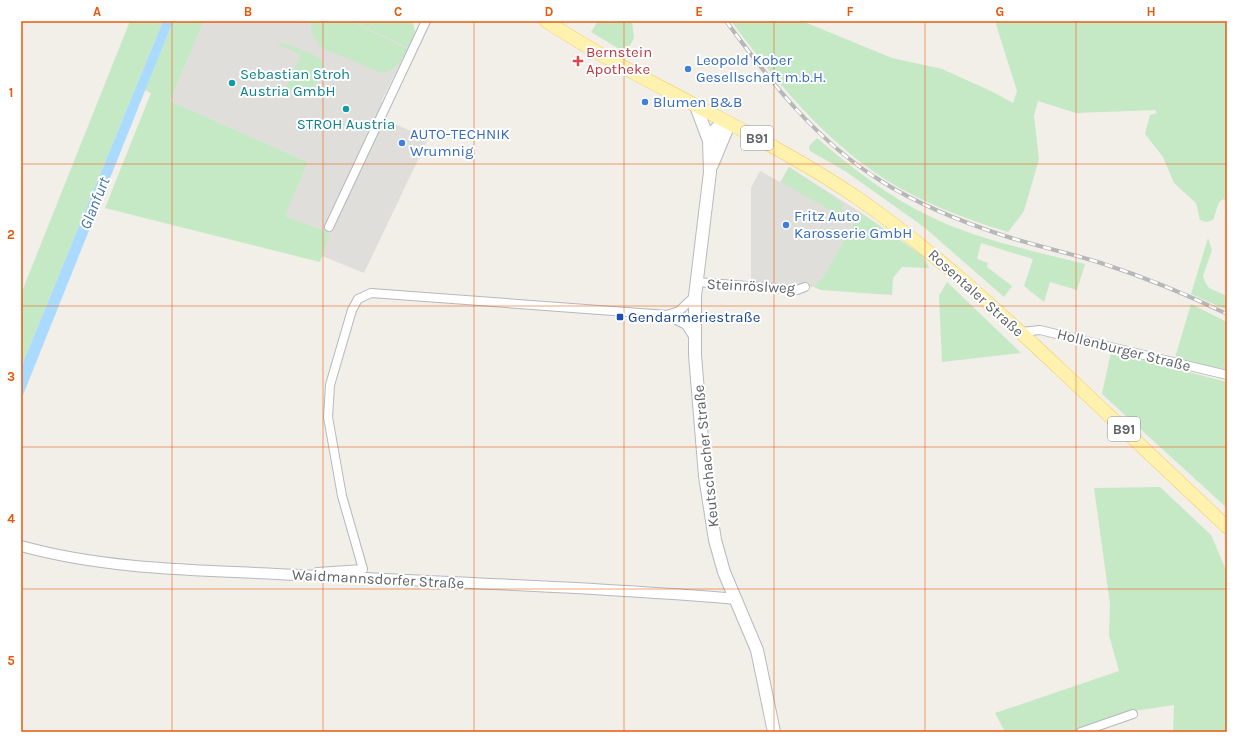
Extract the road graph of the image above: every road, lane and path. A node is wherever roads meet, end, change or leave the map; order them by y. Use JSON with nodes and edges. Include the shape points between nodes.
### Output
{"nodes":[{"id":1,"x":546,"y":21,"type":"edge"},
{"id":2,"x":424,"y":22,"type":"edge"},
{"id":3,"x":696,"y":106,"type":"junction"},
{"id":4,"x":729,"y":124,"type":"junction"},
{"id":5,"x":710,"y":141,"type":"junction"},
{"id":6,"x":710,"y":172,"type":"junction"},
{"id":7,"x":329,"y":227,"type":"dead end"},
{"id":8,"x":696,"y":282,"type":"junction"},
{"id":9,"x":804,"y":288,"type":"dead end"},
{"id":10,"x":695,"y":296,"type":"junction"},
{"id":11,"x":679,"y":311,"type":"junction"},
{"id":12,"x":694,"y":314,"type":"junction"},
{"id":13,"x":670,"y":316,"type":"junction"},
{"id":14,"x":1021,"y":332,"type":"junction"},
{"id":15,"x":694,"y":339,"type":"junction"},
{"id":16,"x":1227,"y":375,"type":"edge"},
{"id":17,"x":1227,"y":526,"type":"edge"},
{"id":18,"x":21,"y":546,"type":"edge"},
{"id":19,"x":278,"y":574,"type":"junction"},
{"id":20,"x":736,"y":600,"type":"junction"},
{"id":21,"x":1133,"y":714,"type":"dead end"},
{"id":22,"x":774,"y":732,"type":"edge"},
{"id":23,"x":1081,"y":732,"type":"edge"}],
"edges":[{"from":1,"to":3,"type":"main road","name":"Rosentaler Straße","number":"B91","via":[[595,53]]},
{"from":2,"to":7,"type":"street"},
{"from":3,"to":4,"type":"main road","name":"Rosentaler Straße","number":"B91"},
{"from":3,"to":5,"type":"main road"},
{"from":4,"to":5,"type":"main road","via":[[720,125]]},
{"from":4,"to":6,"type":"main road"},
{"from":4,"to":14,"type":"main road","name":"Rosentaler Straße","number":"B91","via":[[784,152],[892,223],[931,252]]},
{"from":5,"to":6,"type":"main road"},
{"from":6,"to":8,"type":"main road","name":"Keutschacher Straße"},
{"from":8,"to":9,"type":"street","name":"Steinröslweg","via":[[797,290]]},
{"from":8,"to":10,"type":"main road","name":"Keutschacher Straße"},
{"from":10,"to":11,"type":"street"},
{"from":10,"to":12,"type":"main road","name":"Keutschacher Straße"},
{"from":11,"to":12,"type":"street"},
{"from":11,"to":13,"type":"street"},
{"from":12,"to":13,"type":"street","via":[[689,319]]},
{"from":12,"to":15,"type":"main road","name":"Keutschacher Straße"},
{"from":13,"to":15,"type":"street","via":[[686,325]]},
{"from":13,"to":19,"type":"street","via":[[371,293],[358,299],[352,310],[332,378],[328,417],[342,496],[363,569]]},
{"from":14,"to":16,"type":"street","name":"Hollenburger Straße","via":[[1040,330]]},
{"from":14,"to":17,"type":"main road","name":"Rosentaler Straße","number":"B91"},
{"from":15,"to":20,"type":"main road","name":"Keutschacher Straße","via":[[709,510],[724,572]]},
{"from":18,"to":19,"type":"street","name":"Waidmannsdorfer Straße","via":[[120,564]]},
{"from":19,"to":20,"type":"street","name":"Waidmannsdorfer Straße","via":[[653,592]]},
{"from":20,"to":22,"type":"main road","name":"Keutschacher Straße","via":[[757,650]]},
{"from":21,"to":23,"type":"street"}]}
